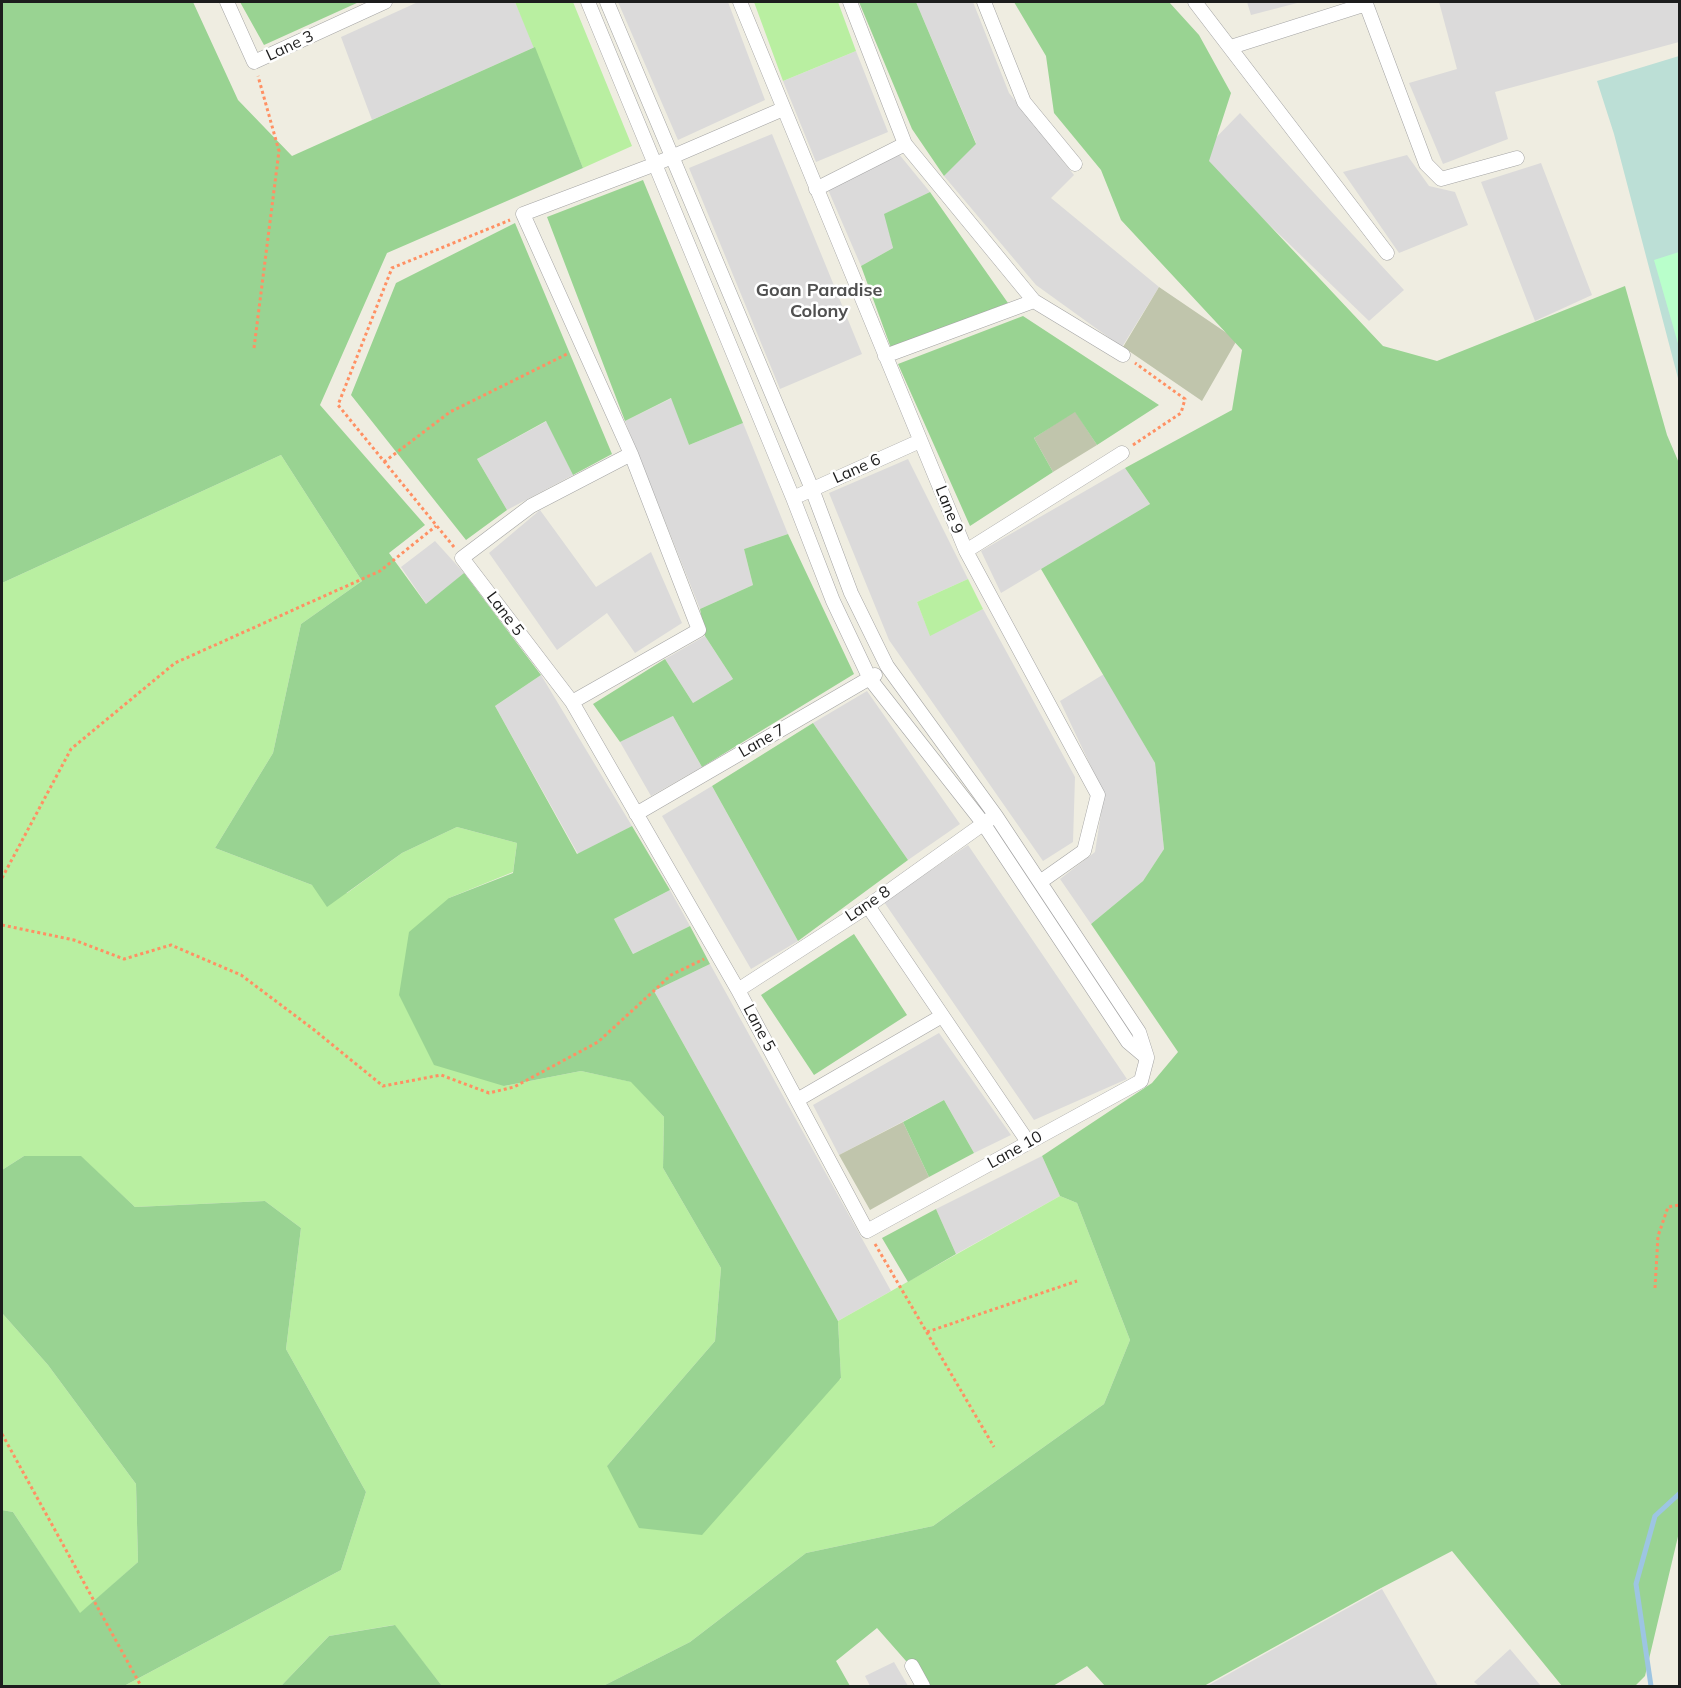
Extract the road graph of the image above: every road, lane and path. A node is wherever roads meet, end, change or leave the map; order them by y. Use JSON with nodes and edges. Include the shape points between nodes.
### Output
{"nodes":[{"id":1,"x":227,"y":2,"type":"edge"},
{"id":2,"x":386,"y":2,"type":"edge"},
{"id":3,"x":588,"y":2,"type":"edge"},
{"id":4,"x":607,"y":2,"type":"edge"},
{"id":5,"x":740,"y":2,"type":"edge"},
{"id":6,"x":850,"y":2,"type":"edge"},
{"id":7,"x":984,"y":2,"type":"edge"},
{"id":8,"x":1195,"y":2,"type":"edge"},
{"id":9,"x":1370,"y":3,"type":"edge"},
{"id":10,"x":1231,"y":46,"type":"junction"},
{"id":11,"x":254,"y":62,"type":"junction"},
{"id":12,"x":783,"y":109,"type":"junction"},
{"id":13,"x":905,"y":144,"type":"junction"},
{"id":14,"x":672,"y":157,"type":"junction"},
{"id":15,"x":1517,"y":158,"type":"dead end"},
{"id":16,"x":1075,"y":164,"type":"dead end"},
{"id":17,"x":653,"y":165,"type":"junction"},
{"id":18,"x":816,"y":189,"type":"junction"},
{"id":19,"x":523,"y":214,"type":"junction"},
{"id":20,"x":1387,"y":253,"type":"dead end"},
{"id":21,"x":1034,"y":301,"type":"junction"},
{"id":22,"x":581,"y":347,"type":"junction"},
{"id":23,"x":254,"y":348,"type":"dead end"},
{"id":24,"x":885,"y":356,"type":"junction"},
{"id":25,"x":1123,"y":356,"type":"joint"},
{"id":26,"x":920,"y":441,"type":"junction"},
{"id":27,"x":1122,"y":453,"type":"joint"},
{"id":28,"x":631,"y":454,"type":"junction"},
{"id":29,"x":384,"y":462,"type":"junction"},
{"id":30,"x":812,"y":489,"type":"junction"},
{"id":31,"x":793,"y":498,"type":"junction"},
{"id":32,"x":436,"y":526,"type":"junction"},
{"id":33,"x":966,"y":551,"type":"junction"},
{"id":34,"x":462,"y":558,"type":"junction"},
{"id":35,"x":887,"y":666,"type":"junction"},
{"id":36,"x":870,"y":679,"type":"junction"},
{"id":37,"x":572,"y":702,"type":"junction"},
{"id":38,"x":636,"y":814,"type":"junction"},
{"id":39,"x":996,"y":816,"type":"junction"},
{"id":40,"x":983,"y":823,"type":"junction"},
{"id":41,"x":2,"y":878,"type":"edge"},
{"id":42,"x":1040,"y":882,"type":"junction"},
{"id":43,"x":868,"y":906,"type":"junction"},
{"id":44,"x":2,"y":925,"type":"edge"},
{"id":45,"x":717,"y":952,"type":"junction"},
{"id":46,"x":738,"y":990,"type":"junction"},
{"id":47,"x":942,"y":1016,"type":"junction"},
{"id":48,"x":1147,"y":1058,"type":"junction"},
{"id":49,"x":797,"y":1100,"type":"junction"},
{"id":50,"x":1029,"y":1142,"type":"junction"},
{"id":51,"x":1680,"y":1205,"type":"edge"},
{"id":52,"x":867,"y":1231,"type":"junction"},
{"id":53,"x":1077,"y":1281,"type":"dead end"},
{"id":54,"x":1655,"y":1288,"type":"dead end"},
{"id":55,"x":927,"y":1332,"type":"junction"},
{"id":56,"x":2,"y":1434,"type":"edge"},
{"id":57,"x":994,"y":1447,"type":"dead end"},
{"id":58,"x":912,"y":1666,"type":"dead end"},
{"id":59,"x":141,"y":1686,"type":"edge"},
{"id":60,"x":923,"y":1686,"type":"edge"}],
"edges":[{"from":1,"to":11,"type":"street","name":"Lane 3"},
{"from":2,"to":11,"type":"street","name":"Lane 3"},
{"from":3,"to":17,"type":"street"},
{"from":4,"to":14,"type":"street"},
{"from":5,"to":12,"type":"street","name":"Lane 9"},
{"from":6,"to":13,"type":"street"},
{"from":7,"to":16,"type":"street","via":[[1024,102]]},
{"from":8,"to":10,"type":"street"},
{"from":9,"to":10,"type":"street"},
{"from":9,"to":15,"type":"street","via":[[1426,164],[1441,179]]},
{"from":10,"to":20,"type":"street"},
{"from":11,"to":23,"type":"path","via":[[279,151]]},
{"from":12,"to":14,"type":"street"},
{"from":12,"to":18,"type":"street","name":"Lane 9"},
{"from":13,"to":18,"type":"street"},
{"from":13,"to":21,"type":"street"},
{"from":14,"to":17,"type":"street"},
{"from":14,"to":30,"type":"street"},
{"from":17,"to":19,"type":"street"},
{"from":17,"to":31,"type":"street"},
{"from":18,"to":24,"type":"street","name":"Lane 9"},
{"from":19,"to":22,"type":"street"},
{"from":19,"to":29,"type":"path","via":[[392,268],[338,405]]},
{"from":21,"to":24,"type":"street"},
{"from":21,"to":25,"type":"street"},
{"from":22,"to":28,"type":"street"},
{"from":22,"to":29,"type":"path","via":[[450,412]]},
{"from":24,"to":26,"type":"street","name":"Lane 9"},
{"from":25,"to":27,"type":"path","via":[[1185,399],[1181,413]]},
{"from":26,"to":30,"type":"street","name":"Lane 6"},
{"from":26,"to":33,"type":"street","name":"Lane 9"},
{"from":27,"to":33,"type":"street"},
{"from":28,"to":34,"type":"street","via":[[531,506]]},
{"from":28,"to":37,"type":"street","via":[[699,630]]},
{"from":29,"to":32,"type":"path"},
{"from":30,"to":31,"type":"street","name":"Lane 6"},
{"from":30,"to":35,"type":"street","via":[[851,593]]},
{"from":31,"to":36,"type":"street","via":[[833,601]]},
{"from":32,"to":34,"type":"path"},
{"from":32,"to":41,"type":"path","via":[[380,571],[175,663],[71,749]]},
{"from":33,"to":42,"type":"street","name":"Lane 9","via":[[1098,795],[1084,851]]},
{"from":34,"to":37,"type":"street","name":"Lane 5"},
{"from":35,"to":36,"type":"street","name":"Lane 7"},
{"from":35,"to":39,"type":"street"},
{"from":36,"to":38,"type":"street","name":"Lane 7"},
{"from":36,"to":40,"type":"street"},
{"from":37,"to":38,"type":"street","name":"Lane 5"},
{"from":38,"to":45,"type":"street","name":"Lane 5"},
{"from":39,"to":40,"type":"street","name":"Lane 8"},
{"from":39,"to":42,"type":"street"},
{"from":40,"to":43,"type":"street","name":"Lane 8"},
{"from":40,"to":48,"type":"street","via":[[1128,1042]]},
{"from":42,"to":48,"type":"street","via":[[1139,1032]]},
{"from":43,"to":46,"type":"street","name":"Lane 8"},
{"from":43,"to":47,"type":"street"},
{"from":44,"to":45,"type":"path","via":[[74,940],[124,959],[171,945],[241,975],[382,1086],[441,1075],[489,1093],[514,1088],[598,1042],[670,975]]},
{"from":45,"to":46,"type":"street","name":"Lane 5"},
{"from":46,"to":49,"type":"street","name":"Lane 5"},
{"from":47,"to":49,"type":"street"},
{"from":47,"to":50,"type":"street"},
{"from":48,"to":50,"type":"street","name":"Lane 10","via":[[1141,1081]]},
{"from":49,"to":52,"type":"street","name":"Lane 5"},
{"from":50,"to":52,"type":"street","name":"Lane 10"},
{"from":51,"to":54,"type":"path","via":[[1668,1207],[1658,1236]]},
{"from":52,"to":55,"type":"path"},
{"from":53,"to":55,"type":"path"},
{"from":55,"to":57,"type":"path"},
{"from":56,"to":59,"type":"path"},
{"from":58,"to":60,"type":"street"}]}
